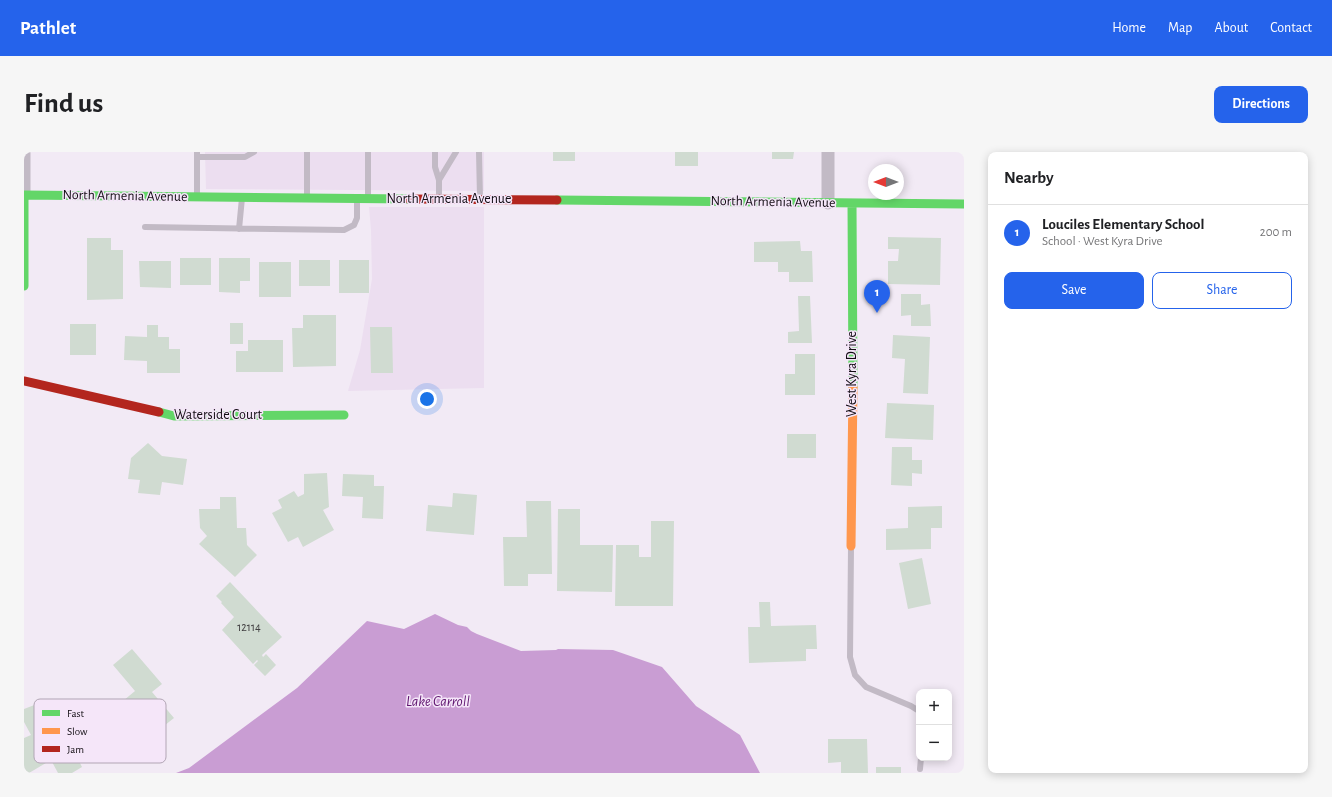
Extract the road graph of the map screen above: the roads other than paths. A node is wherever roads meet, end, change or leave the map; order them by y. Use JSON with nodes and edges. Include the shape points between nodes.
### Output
{"nodes":[{"id":1,"x":24,"y":152,"type":"edge"},
{"id":2,"x":254,"y":152,"type":"edge"},
{"id":3,"x":307,"y":152,"type":"edge"},
{"id":4,"x":368,"y":152,"type":"edge"},
{"id":5,"x":435,"y":152,"type":"edge"},
{"id":6,"x":456,"y":152,"type":"edge"},
{"id":7,"x":479,"y":152,"type":"edge"},
{"id":8,"x":828,"y":152,"type":"edge"},
{"id":9,"x":197,"y":154,"type":"edge"},
{"id":10,"x":439,"y":180,"type":"junction"},
{"id":11,"x":24,"y":195,"type":"edge"},
{"id":12,"x":197,"y":197,"type":"junction"},
{"id":13,"x":242,"y":197,"type":"junction"},
{"id":14,"x":307,"y":198,"type":"junction"},
{"id":15,"x":357,"y":198,"type":"junction"},
{"id":16,"x":368,"y":199,"type":"junction"},
{"id":17,"x":439,"y":199,"type":"junction"},
{"id":18,"x":480,"y":200,"type":"junction"},
{"id":19,"x":828,"y":203,"type":"junction"},
{"id":20,"x":852,"y":203,"type":"junction"},
{"id":21,"x":964,"y":204,"type":"edge"},
{"id":22,"x":145,"y":227,"type":"dead end"},
{"id":23,"x":239,"y":228,"type":"junction"},
{"id":24,"x":24,"y":286,"type":"edge"},
{"id":25,"x":24,"y":381,"type":"edge"},
{"id":26,"x":344,"y":415,"type":"dead end"},
{"id":27,"x":851,"y":546,"type":"joint"},
{"id":28,"x":916,"y":709,"type":"edge"},
{"id":29,"x":921,"y":761,"type":"edge"},
{"id":30,"x":920,"y":769,"type":"dead end"}],
"edges":[{"from":1,"to":11,"type":"street"},
{"from":2,"to":9,"type":"lane","via":[[245,157]]},
{"from":3,"to":14,"type":"lane"},
{"from":4,"to":16,"type":"lane"},
{"from":5,"to":10,"type":"lane","via":[[435,167]]},
{"from":6,"to":10,"type":"lane"},
{"from":7,"to":18,"type":"lane"},
{"from":8,"to":19,"type":"street"},
{"from":9,"to":12,"type":"lane"},
{"from":10,"to":17,"type":"lane"},
{"from":11,"to":12,"type":"main road","name":"North Armenia Avenue"},
{"from":11,"to":24,"type":"main road"},
{"from":12,"to":13,"type":"main road","name":"North Armenia Avenue"},
{"from":13,"to":14,"type":"main road","name":"North Armenia Avenue"},
{"from":13,"to":23,"type":"lane"},
{"from":14,"to":15,"type":"main road","name":"North Armenia Avenue"},
{"from":15,"to":16,"type":"main road","name":"North Armenia Avenue"},
{"from":15,"to":23,"type":"lane","via":[[357,218],[354,225],[344,230]]},
{"from":16,"to":17,"type":"main road","name":"North Armenia Avenue"},
{"from":17,"to":18,"type":"main road","name":"North Armenia Avenue"},
{"from":18,"to":19,"type":"main road","name":"North Armenia Avenue"},
{"from":19,"to":20,"type":"main road","name":"North Armenia Avenue"},
{"from":20,"to":21,"type":"main road","name":"North Armenia Avenue"},
{"from":20,"to":27,"type":"main road","name":"West Kyra Drive"},
{"from":22,"to":23,"type":"lane"},
{"from":25,"to":26,"type":"main road","name":"Waterside Court","via":[[174,416]]},
{"from":27,"to":28,"type":"lane","via":[[850,657],[855,675],[866,687]]},
{"from":29,"to":30,"type":"lane"}]}
